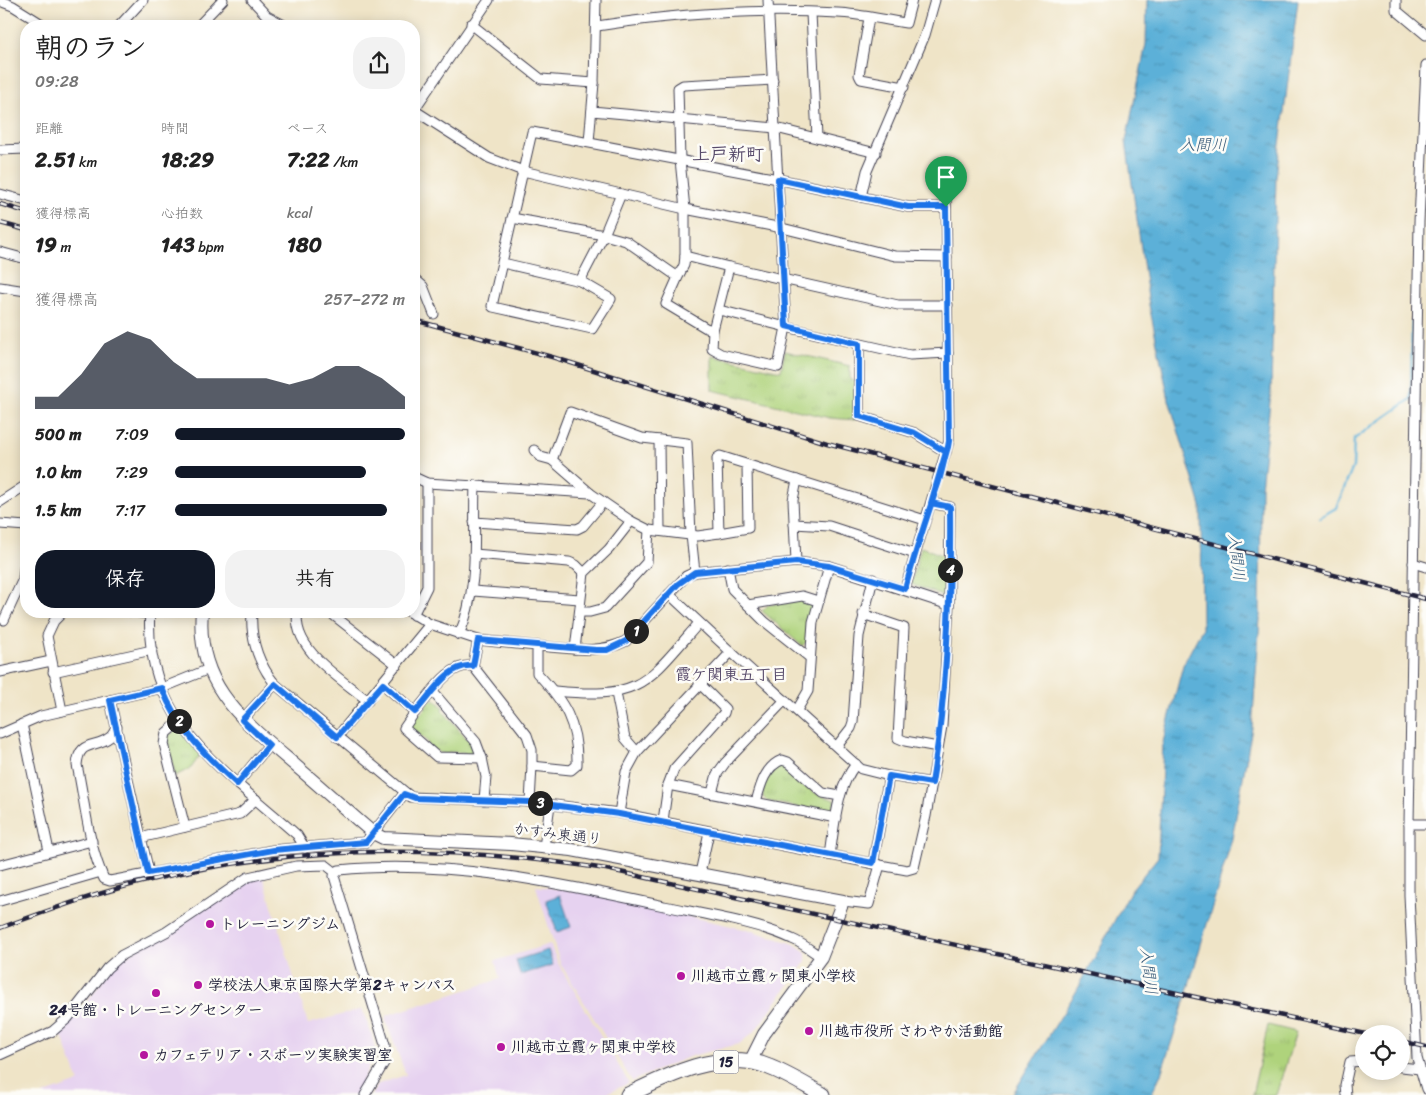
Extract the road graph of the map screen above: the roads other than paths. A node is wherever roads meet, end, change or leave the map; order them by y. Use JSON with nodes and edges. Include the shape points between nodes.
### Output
{"nodes":[{"id":1,"x":143,"y":0,"type":"edge"},
{"id":2,"x":223,"y":0,"type":"edge"},
{"id":3,"x":253,"y":0,"type":"edge"},
{"id":4,"x":489,"y":0,"type":"edge"},
{"id":5,"x":596,"y":0,"type":"edge"},
{"id":6,"x":768,"y":0,"type":"edge"},
{"id":7,"x":912,"y":0,"type":"edge"},
{"id":8,"x":935,"y":0,"type":"edge"},
{"id":9,"x":1396,"y":0,"type":"edge"},
{"id":10,"x":0,"y":1,"type":"edge"},
{"id":11,"x":769,"y":13,"type":"junction"},
{"id":12,"x":812,"y":13,"type":"junction"},
{"id":13,"x":869,"y":18,"type":"junction"},
{"id":14,"x":35,"y":20,"type":"edge"},
{"id":15,"x":125,"y":20,"type":"edge"},
{"id":16,"x":204,"y":20,"type":"edge"},
{"id":17,"x":275,"y":20,"type":"edge"},
{"id":18,"x":471,"y":24,"type":"junction"},
{"id":19,"x":597,"y":26,"type":"junction"},
{"id":20,"x":1426,"y":35,"type":"edge"},
{"id":21,"x":1426,"y":65,"type":"edge"},
{"id":22,"x":773,"y":80,"type":"junction"},
{"id":23,"x":594,"y":83,"type":"junction"},
{"id":24,"x":904,"y":87,"type":"junction"},
{"id":25,"x":420,"y":101,"type":"edge"},
{"id":26,"x":592,"y":111,"type":"junction"},
{"id":27,"x":420,"y":114,"type":"edge"},
{"id":28,"x":678,"y":119,"type":"junction"},
{"id":29,"x":776,"y":128,"type":"junction"},
{"id":30,"x":817,"y":138,"type":"junction"},
{"id":31,"x":589,"y":142,"type":"junction"},
{"id":32,"x":20,"y":148,"type":"edge"},
{"id":33,"x":0,"y":150,"type":"edge"},
{"id":34,"x":1424,"y":151,"type":"edge"},
{"id":35,"x":876,"y":153,"type":"junction"},
{"id":36,"x":680,"y":160,"type":"junction"},
{"id":37,"x":523,"y":171,"type":"junction"},
{"id":38,"x":778,"y":179,"type":"junction"},
{"id":39,"x":946,"y":188,"type":"dead end"},
{"id":40,"x":0,"y":194,"type":"edge"},
{"id":41,"x":621,"y":194,"type":"junction"},
{"id":42,"x":861,"y":197,"type":"junction"},
{"id":43,"x":20,"y":199,"type":"edge"},
{"id":44,"x":946,"y":207,"type":"junction"},
{"id":45,"x":685,"y":209,"type":"junction"},
{"id":46,"x":512,"y":218,"type":"junction"},
{"id":47,"x":782,"y":228,"type":"junction"},
{"id":48,"x":604,"y":235,"type":"junction"},
{"id":49,"x":0,"y":252,"type":"edge"},
{"id":50,"x":685,"y":256,"type":"junction"},
{"id":51,"x":20,"y":257,"type":"edge"},
{"id":52,"x":947,"y":257,"type":"junction"},
{"id":53,"x":503,"y":263,"type":"junction"},
{"id":54,"x":729,"y":267,"type":"junction"},
{"id":55,"x":678,"y":277,"type":"junction"},
{"id":56,"x":784,"y":280,"type":"junction"},
{"id":57,"x":580,"y":281,"type":"junction"},
{"id":58,"x":420,"y":283,"type":"edge"},
{"id":59,"x":0,"y":287,"type":"edge"},
{"id":60,"x":20,"y":290,"type":"edge"},
{"id":61,"x":948,"y":305,"type":"junction"},
{"id":62,"x":719,"y":310,"type":"junction"},
{"id":63,"x":434,"y":314,"type":"dead end"},
{"id":64,"x":786,"y":326,"type":"junction"},
{"id":65,"x":713,"y":330,"type":"junction"},
{"id":66,"x":859,"y":344,"type":"junction"},
{"id":67,"x":948,"y":353,"type":"junction"},
{"id":68,"x":660,"y":440,"type":"junction"},
{"id":69,"x":534,"y":450,"type":"dead end"},
{"id":70,"x":946,"y":452,"type":"junction"},
{"id":71,"x":552,"y":460,"type":"junction"},
{"id":72,"x":747,"y":465,"type":"junction"},
{"id":73,"x":420,"y":480,"type":"edge"},
{"id":74,"x":798,"y":480,"type":"junction"},
{"id":75,"x":427,"y":483,"type":"junction"},
{"id":76,"x":475,"y":484,"type":"junction"},
{"id":77,"x":20,"y":489,"type":"edge"},
{"id":78,"x":590,"y":493,"type":"junction"},
{"id":79,"x":0,"y":502,"type":"edge"},
{"id":80,"x":603,"y":502,"type":"junction"},
{"id":81,"x":931,"y":503,"type":"junction"},
{"id":82,"x":925,"y":520,"type":"junction"},
{"id":83,"x":631,"y":521,"type":"junction"},
{"id":84,"x":474,"y":522,"type":"junction"},
{"id":85,"x":0,"y":524,"type":"edge"},
{"id":86,"x":794,"y":524,"type":"junction"},
{"id":87,"x":20,"y":526,"type":"edge"},
{"id":88,"x":649,"y":530,"type":"junction"},
{"id":89,"x":660,"y":531,"type":"junction"},
{"id":90,"x":718,"y":533,"type":"junction"},
{"id":91,"x":690,"y":535,"type":"junction"},
{"id":92,"x":474,"y":554,"type":"junction"},
{"id":93,"x":915,"y":554,"type":"junction"},
{"id":94,"x":796,"y":562,"type":"junction"},
{"id":95,"x":1413,"y":563,"type":"junction"},
{"id":96,"x":829,"y":566,"type":"junction"},
{"id":97,"x":1426,"y":567,"type":"edge"},
{"id":98,"x":728,"y":568,"type":"junction"},
{"id":99,"x":695,"y":572,"type":"junction"},
{"id":100,"x":584,"y":573,"type":"junction"},
{"id":101,"x":873,"y":578,"type":"junction"},
{"id":102,"x":20,"y":585,"type":"edge"},
{"id":103,"x":905,"y":589,"type":"junction"},
{"id":104,"x":473,"y":591,"type":"junction"},
{"id":105,"x":669,"y":594,"type":"junction"},
{"id":106,"x":420,"y":598,"type":"edge"},
{"id":107,"x":580,"y":599,"type":"junction"},
{"id":108,"x":818,"y":601,"type":"junction"},
{"id":109,"x":748,"y":605,"type":"junction"},
{"id":110,"x":950,"y":605,"type":"junction"},
{"id":111,"x":580,"y":612,"type":"junction"},
{"id":112,"x":863,"y":614,"type":"junction"},
{"id":113,"x":57,"y":618,"type":"edge"},
{"id":114,"x":150,"y":618,"type":"edge"},
{"id":115,"x":201,"y":618,"type":"edge"},
{"id":116,"x":251,"y":618,"type":"edge"},
{"id":117,"x":298,"y":618,"type":"edge"},
{"id":118,"x":337,"y":618,"type":"edge"},
{"id":119,"x":419,"y":618,"type":"edge"},
{"id":120,"x":4,"y":620,"type":"dead end"},
{"id":121,"x":699,"y":623,"type":"junction"},
{"id":122,"x":430,"y":624,"type":"junction"},
{"id":123,"x":459,"y":634,"type":"junction"},
{"id":124,"x":478,"y":640,"type":"junction"},
{"id":125,"x":537,"y":646,"type":"junction"},
{"id":126,"x":575,"y":649,"type":"junction"},
{"id":127,"x":152,"y":650,"type":"junction"},
{"id":128,"x":730,"y":652,"type":"junction"},
{"id":129,"x":809,"y":657,"type":"junction"},
{"id":130,"x":51,"y":661,"type":"junction"},
{"id":131,"x":397,"y":665,"type":"junction"},
{"id":132,"x":473,"y":666,"type":"junction"},
{"id":133,"x":209,"y":669,"type":"junction"},
{"id":134,"x":0,"y":672,"type":"edge"},
{"id":135,"x":54,"y":672,"type":"junction"},
{"id":136,"x":700,"y":683,"type":"junction"},
{"id":137,"x":275,"y":684,"type":"junction"},
{"id":138,"x":383,"y":684,"type":"junction"},
{"id":139,"x":162,"y":688,"type":"junction"},
{"id":140,"x":554,"y":691,"type":"junction"},
{"id":141,"x":433,"y":692,"type":"junction"},
{"id":142,"x":616,"y":693,"type":"junction"},
{"id":143,"x":110,"y":700,"type":"junction"},
{"id":144,"x":785,"y":700,"type":"junction"},
{"id":145,"x":368,"y":701,"type":"junction"},
{"id":146,"x":797,"y":710,"type":"junction"},
{"id":147,"x":62,"y":711,"type":"junction"},
{"id":148,"x":415,"y":712,"type":"junction"},
{"id":149,"x":242,"y":720,"type":"junction"},
{"id":150,"x":179,"y":722,"type":"junction"},
{"id":151,"x":22,"y":724,"type":"junction"},
{"id":152,"x":117,"y":727,"type":"junction"},
{"id":153,"x":0,"y":734,"type":"edge"},
{"id":154,"x":337,"y":737,"type":"junction"},
{"id":155,"x":269,"y":745,"type":"junction"},
{"id":156,"x":837,"y":746,"type":"junction"},
{"id":157,"x":938,"y":748,"type":"junction"},
{"id":158,"x":637,"y":752,"type":"junction"},
{"id":159,"x":482,"y":758,"type":"junction"},
{"id":160,"x":856,"y":764,"type":"junction"},
{"id":161,"x":532,"y":766,"type":"junction"},
{"id":162,"x":889,"y":776,"type":"junction"},
{"id":163,"x":932,"y":783,"type":"junction"},
{"id":164,"x":237,"y":784,"type":"junction"},
{"id":165,"x":668,"y":785,"type":"junction"},
{"id":166,"x":712,"y":793,"type":"junction"},
{"id":167,"x":404,"y":794,"type":"junction"},
{"id":168,"x":840,"y":796,"type":"junction"},
{"id":169,"x":256,"y":799,"type":"junction"},
{"id":170,"x":484,"y":800,"type":"junction"},
{"id":171,"x":530,"y":802,"type":"junction"},
{"id":172,"x":756,"y":802,"type":"junction"},
{"id":173,"x":550,"y":805,"type":"junction"},
{"id":174,"x":619,"y":814,"type":"junction"},
{"id":175,"x":836,"y":818,"type":"junction"},
{"id":176,"x":663,"y":821,"type":"junction"},
{"id":177,"x":1408,"y":824,"type":"junction"},
{"id":178,"x":1426,"y":824,"type":"edge"},
{"id":179,"x":185,"y":827,"type":"junction"},
{"id":180,"x":709,"y":832,"type":"junction"},
{"id":181,"x":373,"y":833,"type":"junction"},
{"id":182,"x":140,"y":838,"type":"junction"},
{"id":183,"x":92,"y":841,"type":"junction"},
{"id":184,"x":544,"y":847,"type":"junction"},
{"id":185,"x":305,"y":848,"type":"junction"},
{"id":186,"x":49,"y":851,"type":"junction"},
{"id":187,"x":830,"y":855,"type":"junction"},
{"id":188,"x":877,"y":864,"type":"junction"},
{"id":189,"x":0,"y":865,"type":"edge"},
{"id":190,"x":101,"y":872,"type":"junction"},
{"id":191,"x":335,"y":872,"type":"junction"},
{"id":192,"x":148,"y":873,"type":"junction"},
{"id":193,"x":700,"y":873,"type":"junction"},
{"id":194,"x":0,"y":901,"type":"edge"},
{"id":195,"x":843,"y":901,"type":"junction"},
{"id":196,"x":821,"y":957,"type":"junction"},
{"id":197,"x":1416,"y":1028,"type":"junction"},
{"id":198,"x":1426,"y":1030,"type":"edge"},
{"id":199,"x":0,"y":1055,"type":"edge"},
{"id":200,"x":750,"y":1062,"type":"junction"},
{"id":201,"x":1355,"y":1062,"type":"edge"},
{"id":202,"x":1410,"y":1068,"type":"edge"},
{"id":203,"x":1420,"y":1070,"type":"junction"},
{"id":204,"x":1426,"y":1088,"type":"edge"},
{"id":205,"x":364,"y":1095,"type":"edge"},
{"id":206,"x":628,"y":1095,"type":"edge"},
{"id":207,"x":823,"y":1095,"type":"edge"},
{"id":208,"x":1346,"y":1095,"type":"edge"}],
"edges":[{"from":1,"to":15,"type":"street"},
{"from":2,"to":16,"type":"street"},
{"from":3,"to":17,"type":"street"},
{"from":4,"to":18,"type":"street"},
{"from":5,"to":19,"type":"street"},
{"from":6,"to":11,"type":"street"},
{"from":7,"to":13,"type":"street","via":[[906,23]]},
{"from":8,"to":24,"type":"street"},
{"from":9,"to":20,"type":"street","via":[[1396,10]]},
{"from":10,"to":14,"type":"street"},
{"from":11,"to":12,"type":"street"},
{"from":11,"to":19,"type":"street","via":[[695,14]]},
{"from":11,"to":22,"type":"street"},
{"from":12,"to":13,"type":"street"},
{"from":12,"to":30,"type":"street"},
{"from":13,"to":24,"type":"street","via":[[859,76]]},
{"from":18,"to":23,"type":"street","via":[[541,79]]},
{"from":18,"to":25,"type":"street"},
{"from":19,"to":23,"type":"street"},
{"from":21,"to":34,"type":"street"},
{"from":22,"to":28,"type":"street","via":[[683,85],[678,88]]},
{"from":22,"to":29,"type":"street"},
{"from":23,"to":26,"type":"street"},
{"from":24,"to":35,"type":"street"},
{"from":26,"to":28,"type":"street"},
{"from":26,"to":31,"type":"street"},
{"from":27,"to":37,"type":"street","via":[[489,158]]},
{"from":28,"to":29,"type":"street"},
{"from":28,"to":36,"type":"street"},
{"from":29,"to":30,"type":"street"},
{"from":29,"to":38,"type":"street"},
{"from":30,"to":35,"type":"street"},
{"from":31,"to":36,"type":"street"},
{"from":31,"to":37,"type":"street","via":[[532,132]]},
{"from":32,"to":33,"type":"street"},
{"from":34,"to":95,"type":"street"},
{"from":35,"to":42,"type":"street","via":[[867,171]]},
{"from":36,"to":38,"type":"street"},
{"from":36,"to":45,"type":"street"},
{"from":37,"to":41,"type":"street"},
{"from":37,"to":46,"type":"street"},
{"from":38,"to":42,"type":"street"},
{"from":38,"to":47,"type":"street"},
{"from":39,"to":44,"type":"street"},
{"from":40,"to":43,"type":"street"},
{"from":41,"to":45,"type":"street"},
{"from":41,"to":48,"type":"street"},
{"from":42,"to":44,"type":"street","via":[[908,207]]},
{"from":44,"to":52,"type":"street"},
{"from":45,"to":47,"type":"street"},
{"from":45,"to":50,"type":"street"},
{"from":46,"to":48,"type":"street"},
{"from":46,"to":53,"type":"street"},
{"from":47,"to":52,"type":"street","via":[[895,256]]},
{"from":47,"to":56,"type":"street"},
{"from":48,"to":55,"type":"street","via":[[626,242]]},
{"from":48,"to":57,"type":"street"},
{"from":49,"to":51,"type":"street"},
{"from":50,"to":54,"type":"street"},
{"from":50,"to":55,"type":"street"},
{"from":52,"to":61,"type":"street"},
{"from":53,"to":57,"type":"street"},
{"from":53,"to":57,"type":"street","via":[[493,307],[592,329],[611,298]]},
{"from":54,"to":56,"type":"street"},
{"from":54,"to":62,"type":"street"},
{"from":55,"to":65,"type":"street","via":[[666,304]]},
{"from":56,"to":61,"type":"street","via":[[898,305]]},
{"from":56,"to":64,"type":"street"},
{"from":58,"to":63,"type":"street"},
{"from":59,"to":60,"type":"street"},
{"from":61,"to":67,"type":"street"},
{"from":62,"to":64,"type":"street"},
{"from":62,"to":65,"type":"street"},
{"from":64,"to":65,"type":"street","via":[[778,367],[712,349]]},
{"from":64,"to":66,"type":"street"},
{"from":66,"to":67,"type":"street","via":[[910,355]]},
{"from":66,"to":70,"type":"street","via":[[859,416],[915,433]]},
{"from":67,"to":70,"type":"street","via":[[950,435]]},
{"from":68,"to":71,"type":"street","via":[[642,438],[570,412]]},
{"from":68,"to":89,"type":"street"},
{"from":68,"to":91,"type":"street","via":[[687,443]]},
{"from":69,"to":71,"type":"street","via":[[541,457]]},
{"from":70,"to":81,"type":"street"},
{"from":71,"to":78,"type":"street"},
{"from":72,"to":74,"type":"street"},
{"from":72,"to":90,"type":"street","via":[[748,528]]},
{"from":72,"to":90,"type":"street","via":[[720,456],[717,458]]},
{"from":73,"to":75,"type":"street"},
{"from":74,"to":82,"type":"street"},
{"from":74,"to":86,"type":"street","via":[[793,500]]},
{"from":75,"to":76,"type":"street"},
{"from":75,"to":106,"type":"street","via":[[427,587]]},
{"from":76,"to":78,"type":"street"},
{"from":76,"to":84,"type":"street"},
{"from":77,"to":79,"type":"street"},
{"from":78,"to":80,"type":"street"},
{"from":80,"to":83,"type":"street"},
{"from":80,"to":84,"type":"street","via":[[577,529]]},
{"from":81,"to":82,"type":"street"},
{"from":81,"to":110,"type":"street","via":[[950,507]]},
{"from":82,"to":93,"type":"street"},
{"from":83,"to":88,"type":"street"},
{"from":83,"to":100,"type":"street"},
{"from":84,"to":92,"type":"street"},
{"from":85,"to":87,"type":"street"},
{"from":86,"to":93,"type":"street","via":[[829,526]]},
{"from":86,"to":94,"type":"street"},
{"from":88,"to":89,"type":"street"},
{"from":88,"to":111,"type":"street","via":[[647,562],[605,608]]},
{"from":89,"to":91,"type":"street"},
{"from":90,"to":91,"type":"street"},
{"from":91,"to":99,"type":"street"},
{"from":92,"to":100,"type":"street","via":[[569,562],[576,564]]},
{"from":92,"to":104,"type":"street"},
{"from":93,"to":103,"type":"street"},
{"from":94,"to":96,"type":"street"},
{"from":94,"to":98,"type":"street"},
{"from":95,"to":97,"type":"street"},
{"from":95,"to":177,"type":"street"},
{"from":96,"to":101,"type":"street"},
{"from":96,"to":108,"type":"street"},
{"from":98,"to":99,"type":"street"},
{"from":98,"to":109,"type":"street","via":[[732,589]]},
{"from":99,"to":105,"type":"street","via":[[686,576]]},
{"from":100,"to":107,"type":"street"},
{"from":101,"to":103,"type":"street"},
{"from":101,"to":112,"type":"street"},
{"from":102,"to":120,"type":"street"},
{"from":103,"to":110,"type":"street"},
{"from":104,"to":107,"type":"street"},
{"from":104,"to":123,"type":"street"},
{"from":105,"to":121,"type":"street"},
{"from":105,"to":126,"type":"street","via":[[626,641],[607,650]]},
{"from":107,"to":111,"type":"street"},
{"from":108,"to":109,"type":"street","via":[[802,596]]},
{"from":108,"to":129,"type":"street"},
{"from":109,"to":129,"type":"street"},
{"from":110,"to":157,"type":"street"},
{"from":111,"to":126,"type":"street"},
{"from":112,"to":156,"type":"street","via":[[853,722]]},
{"from":112,"to":157,"type":"street","via":[[904,628],[898,738]]},
{"from":113,"to":130,"type":"street","via":[[47,636]]},
{"from":114,"to":127,"type":"street"},
{"from":115,"to":133,"type":"street","name":"かすみ東通り","via":[[200,633]]},
{"from":116,"to":137,"type":"street","via":[[250,629],[256,648],[264,670]]},
{"from":117,"to":145,"type":"street","via":[[300,637],[312,654]]},
{"from":118,"to":131,"type":"street"},
{"from":119,"to":122,"type":"street"},
{"from":121,"to":128,"type":"street"},
{"from":121,"to":142,"type":"street","via":[[648,680]]},
{"from":122,"to":123,"type":"street"},
{"from":122,"to":131,"type":"street"},
{"from":123,"to":124,"type":"street"},
{"from":124,"to":125,"type":"street"},
{"from":124,"to":132,"type":"street"},
{"from":125,"to":126,"type":"street"},
{"from":125,"to":140,"type":"street","via":[[536,669]]},
{"from":127,"to":135,"type":"street"},
{"from":127,"to":139,"type":"street"},
{"from":128,"to":136,"type":"street"},
{"from":128,"to":144,"type":"street"},
{"from":129,"to":146,"type":"street","via":[[808,691]]},
{"from":130,"to":134,"type":"street"},
{"from":130,"to":135,"type":"street"},
{"from":131,"to":138,"type":"street"},
{"from":132,"to":141,"type":"street","via":[[454,669]]},
{"from":132,"to":161,"type":"street","via":[[527,735],[532,750]]},
{"from":133,"to":139,"type":"street"},
{"from":133,"to":149,"type":"street","name":"かすみ東通り","via":[[222,695]]},
{"from":135,"to":147,"type":"street"},
{"from":136,"to":158,"type":"street"},
{"from":136,"to":165,"type":"street","via":[[722,704],[724,713],[681,759]]},
{"from":137,"to":149,"type":"street"},
{"from":137,"to":154,"type":"street"},
{"from":138,"to":145,"type":"street"},
{"from":138,"to":148,"type":"street"},
{"from":139,"to":143,"type":"street"},
{"from":139,"to":150,"type":"street"},
{"from":140,"to":142,"type":"street"},
{"from":140,"to":161,"type":"street","via":[[572,719],[577,765],[571,770]]},
{"from":141,"to":148,"type":"street"},
{"from":141,"to":159,"type":"street","via":[[476,742]]},
{"from":142,"to":158,"type":"street","via":[[625,738]]},
{"from":143,"to":147,"type":"street"},
{"from":143,"to":152,"type":"street"},
{"from":144,"to":146,"type":"street"},
{"from":144,"to":166,"type":"street","via":[[725,762],[717,774]]},
{"from":145,"to":154,"type":"street"},
{"from":146,"to":156,"type":"street"},
{"from":147,"to":151,"type":"street"},
{"from":148,"to":159,"type":"street","via":[[404,728],[432,754],[446,758]]},
{"from":149,"to":155,"type":"street","name":"かすみ東通り"},
{"from":150,"to":164,"type":"street","via":[[203,753]]},
{"from":150,"to":179,"type":"street","via":[[166,732],[164,744]]},
{"from":151,"to":153,"type":"street"},
{"from":151,"to":186,"type":"street"},
{"from":152,"to":182,"type":"street"},
{"from":152,"to":183,"type":"street","via":[[110,737],[86,745],[78,756]]},
{"from":154,"to":167,"type":"street"},
{"from":155,"to":164,"type":"street"},
{"from":155,"to":181,"type":"street","name":"かすみ東通り"},
{"from":156,"to":160,"type":"street"},
{"from":157,"to":163,"type":"street"},
{"from":158,"to":174,"type":"street","via":[[626,772]]},
{"from":159,"to":170,"type":"street","via":[[486,777]]},
{"from":160,"to":162,"type":"street","via":[[867,771]]},
{"from":160,"to":168,"type":"street","via":[[846,777]]},
{"from":161,"to":171,"type":"street"},
{"from":162,"to":163,"type":"street"},
{"from":162,"to":188,"type":"street"},
{"from":163,"to":188,"type":"street","via":[[914,868],[907,870]]},
{"from":164,"to":169,"type":"street"},
{"from":165,"to":166,"type":"street"},
{"from":165,"to":176,"type":"street"},
{"from":166,"to":172,"type":"street"},
{"from":167,"to":170,"type":"street","via":[[415,798]]},
{"from":167,"to":181,"type":"street"},
{"from":168,"to":172,"type":"street","via":[[823,793],[782,760],[767,773]]},
{"from":168,"to":175,"type":"street"},
{"from":169,"to":179,"type":"street","via":[[240,814]]},
{"from":169,"to":185,"type":"street","via":[[297,835]]},
{"from":170,"to":171,"type":"street"},
{"from":171,"to":173,"type":"street"},
{"from":172,"to":175,"type":"street"},
{"from":173,"to":174,"type":"street"},
{"from":173,"to":184,"type":"street"},
{"from":174,"to":176,"type":"street"},
{"from":175,"to":187,"type":"street"},
{"from":176,"to":180,"type":"street"},
{"from":177,"to":178,"type":"street"},
{"from":177,"to":197,"type":"street","via":[[1408,895]]},
{"from":179,"to":182,"type":"street"},
{"from":180,"to":187,"type":"street"},
{"from":180,"to":193,"type":"street"},
{"from":181,"to":184,"type":"street","name":"かすみ東通り","via":[[391,840]]},
{"from":181,"to":185,"type":"street","via":[[366,842]]},
{"from":182,"to":192,"type":"street"},
{"from":183,"to":186,"type":"street"},
{"from":183,"to":190,"type":"street"},
{"from":184,"to":193,"type":"street","name":"かすみ東通り"},
{"from":185,"to":192,"type":"street","via":[[226,858]]},
{"from":186,"to":189,"type":"street"},
{"from":187,"to":188,"type":"street"},
{"from":188,"to":195,"type":"street","via":[[869,904]]},
{"from":190,"to":192,"type":"street","via":[[104,879],[110,881]]},
{"from":190,"to":194,"type":"street"},
{"from":191,"to":196,"type":"street","via":[[364,867],[524,877],[763,929],[792,939]]},
{"from":191,"to":199,"type":"street","via":[[326,865],[296,866],[248,877],[166,932],[122,954],[53,1031]]},
{"from":191,"to":205,"type":"street","via":[[385,1045],[384,1063]]},
{"from":193,"to":195,"type":"street","name":"かすみ東通り"},
{"from":195,"to":196,"type":"street"},
{"from":196,"to":200,"type":"street","via":[[764,1034]]},
{"from":197,"to":198,"type":"street"},
{"from":197,"to":203,"type":"street"},
{"from":200,"to":206,"type":"main road","number":"15","via":[[691,1068]]},
{"from":200,"to":207,"type":"main road","number":"15","via":[[784,1074]]},
{"from":201,"to":208,"type":"street","via":[[1350,1062]]},
{"from":202,"to":203,"type":"street"},
{"from":203,"to":204,"type":"street"}]}
